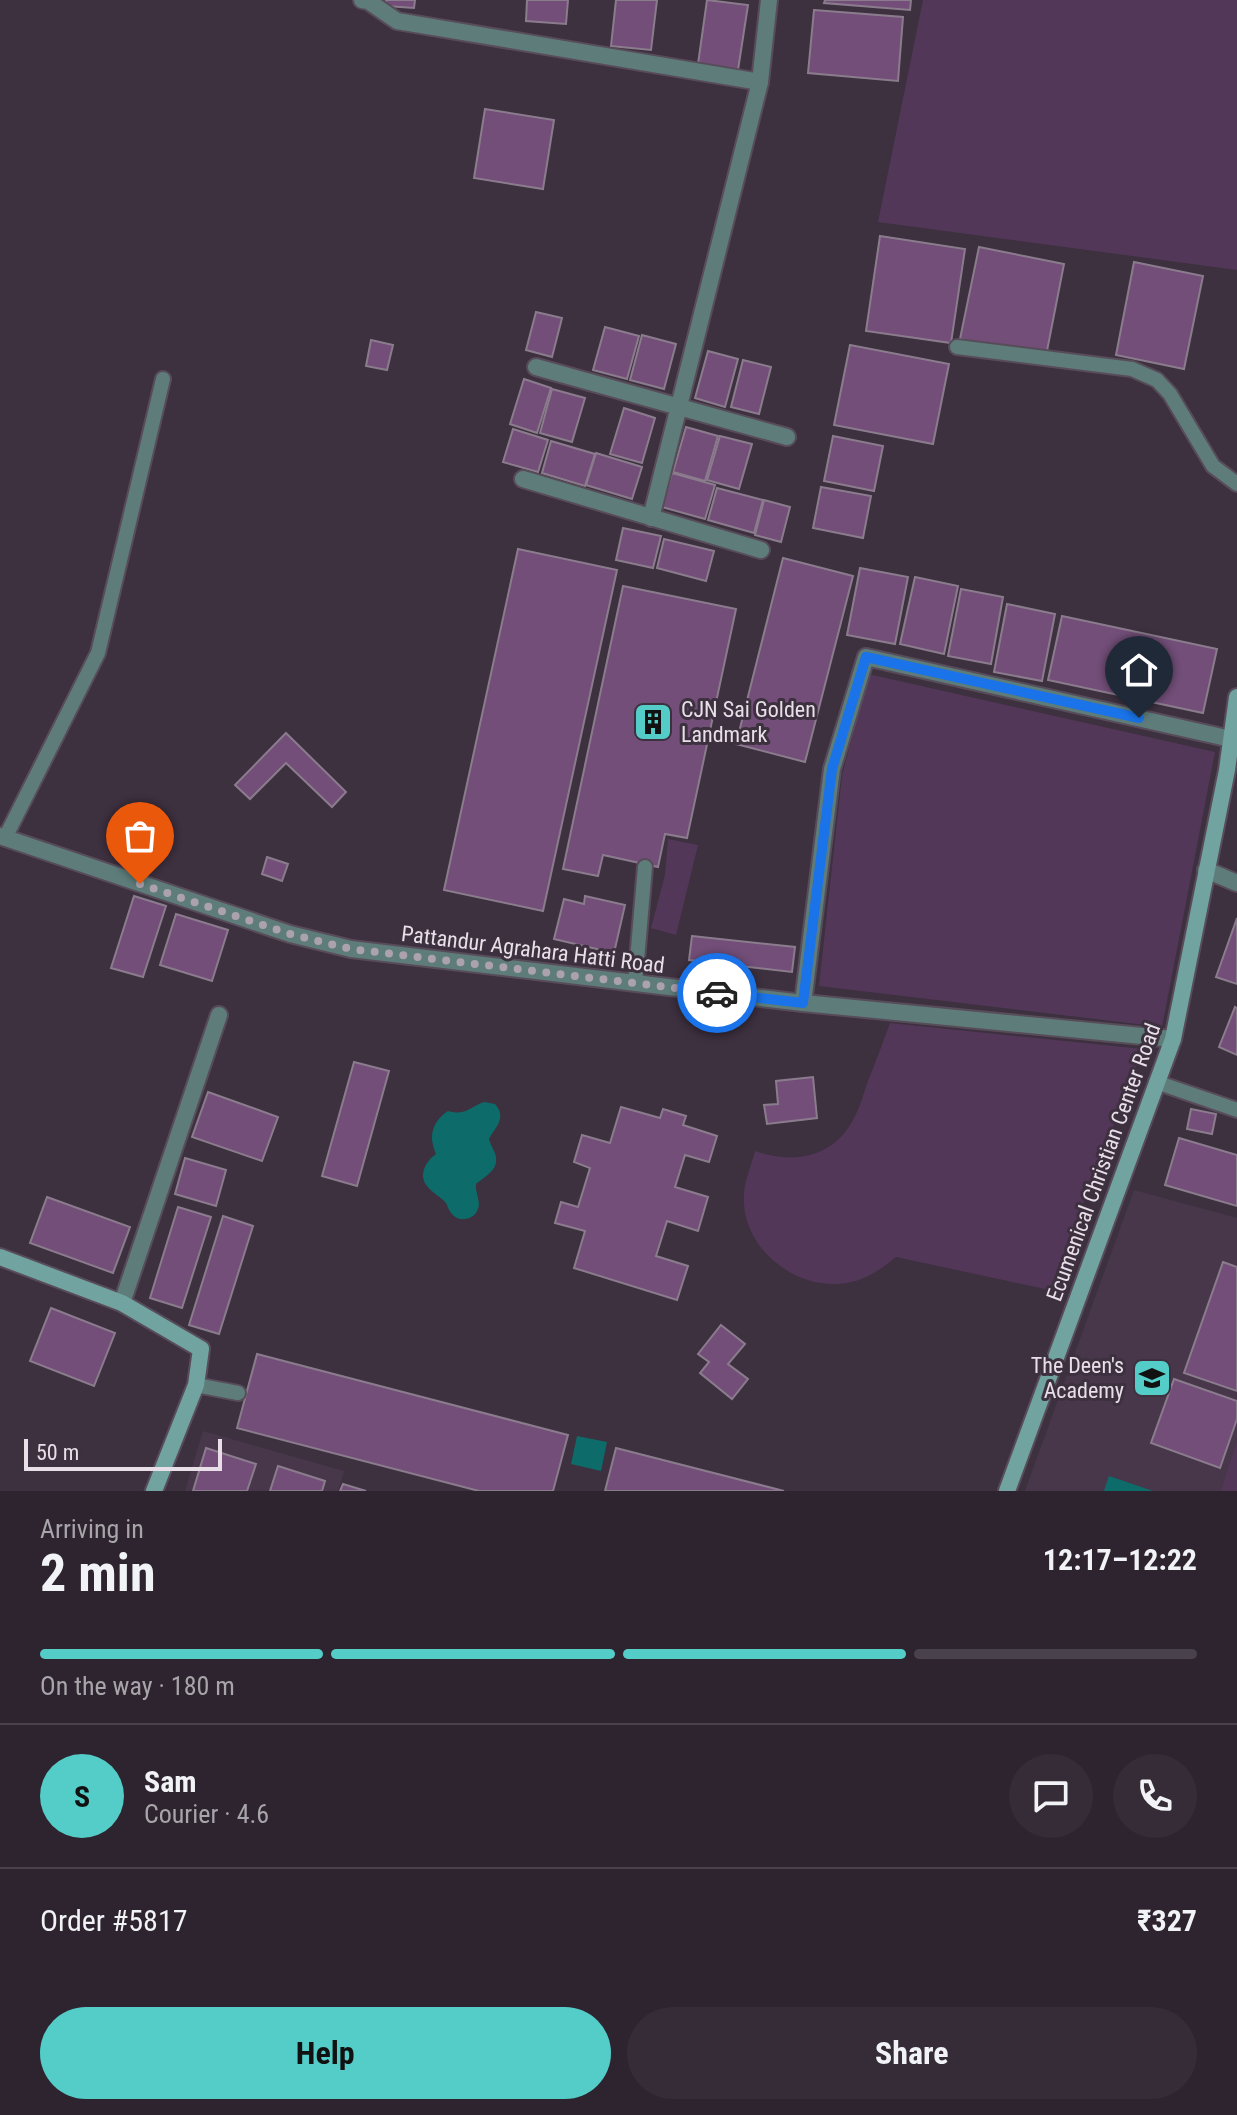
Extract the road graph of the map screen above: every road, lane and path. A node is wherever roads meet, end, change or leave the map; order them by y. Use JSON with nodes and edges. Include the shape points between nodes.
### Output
{"nodes":[{"id":1,"x":362,"y":0,"type":"edge"},
{"id":2,"x":769,"y":0,"type":"edge"},
{"id":3,"x":760,"y":82,"type":"junction"},
{"id":4,"x":957,"y":347,"type":"dead end"},
{"id":5,"x":536,"y":367,"type":"dead end"},
{"id":6,"x":163,"y":379,"type":"dead end"},
{"id":7,"x":680,"y":407,"type":"junction"},
{"id":8,"x":787,"y":437,"type":"dead end"},
{"id":9,"x":523,"y":479,"type":"dead end"},
{"id":10,"x":1237,"y":484,"type":"edge"},
{"id":11,"x":651,"y":518,"type":"junction"},
{"id":12,"x":761,"y":550,"type":"dead end"},
{"id":13,"x":1237,"y":697,"type":"edge"},
{"id":14,"x":1231,"y":739,"type":"junction"},
{"id":15,"x":3,"y":837,"type":"edge"},
{"id":16,"x":645,"y":867,"type":"dead end"},
{"id":17,"x":1206,"y":870,"type":"junction"},
{"id":18,"x":1237,"y":883,"type":"edge"},
{"id":19,"x":635,"y":983,"type":"junction"},
{"id":20,"x":803,"y":1003,"type":"junction"},
{"id":21,"x":219,"y":1015,"type":"dead end"},
{"id":22,"x":1173,"y":1039,"type":"junction"},
{"id":23,"x":1156,"y":1082,"type":"junction"},
{"id":24,"x":1237,"y":1110,"type":"edge"},
{"id":25,"x":0,"y":1257,"type":"edge"},
{"id":26,"x":122,"y":1303,"type":"junction"},
{"id":27,"x":196,"y":1385,"type":"junction"},
{"id":28,"x":238,"y":1393,"type":"dead end"},
{"id":29,"x":154,"y":1491,"type":"edge"},
{"id":30,"x":1007,"y":1491,"type":"edge"}],
"edges":[{"from":1,"to":3,"type":"street","via":[[397,21]]},
{"from":2,"to":3,"type":"street"},
{"from":3,"to":7,"type":"street"},
{"from":4,"to":10,"type":"lane","via":[[1146,374],[1170,394],[1213,466]]},
{"from":5,"to":7,"type":"street"},
{"from":6,"to":15,"type":"lane","via":[[98,653]]},
{"from":7,"to":8,"type":"street"},
{"from":7,"to":11,"type":"street"},
{"from":9,"to":11,"type":"street"},
{"from":11,"to":12,"type":"street"},
{"from":13,"to":14,"type":"street","name":"Ecumenical Christian Center Road"},
{"from":14,"to":17,"type":"street","name":"Ecumenical Christian Center Road"},
{"from":14,"to":20,"type":"street","via":[[866,657],[832,769]]},
{"from":15,"to":19,"type":"street","name":"Pattandur Agrahara Hatti Road","via":[[290,934],[351,949]]},
{"from":16,"to":19,"type":"lane"},
{"from":17,"to":18,"type":"street"},
{"from":17,"to":22,"type":"street","name":"Ecumenical Christian Center Road"},
{"from":19,"to":20,"type":"street","name":"Pattandur Agrahara Hatti Road"},
{"from":20,"to":22,"type":"street","name":"Pattandur Agrahara Hatti Road"},
{"from":21,"to":26,"type":"street"},
{"from":22,"to":23,"type":"street","name":"Ecumenical Christian Center Road"},
{"from":23,"to":24,"type":"lane"},
{"from":23,"to":30,"type":"street","name":"Ecumenical Christian Center Road"},
{"from":25,"to":26,"type":"street"},
{"from":26,"to":27,"type":"street","via":[[201,1349]]},
{"from":27,"to":28,"type":"lane"},
{"from":27,"to":29,"type":"street"}]}
